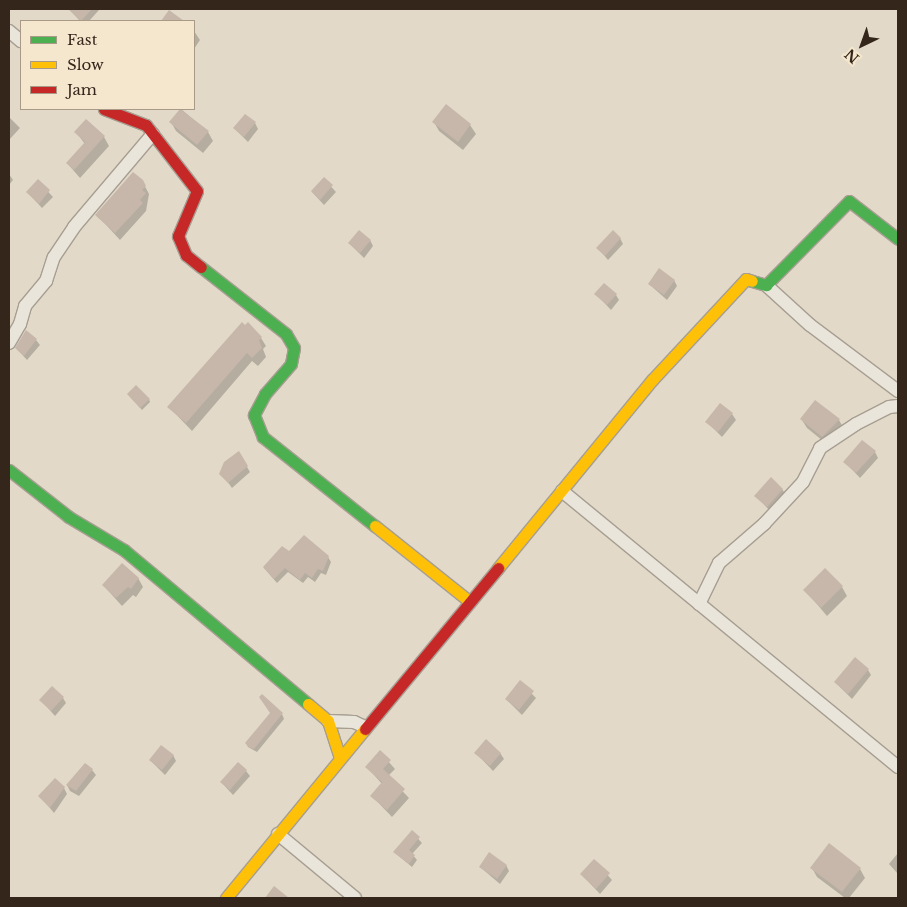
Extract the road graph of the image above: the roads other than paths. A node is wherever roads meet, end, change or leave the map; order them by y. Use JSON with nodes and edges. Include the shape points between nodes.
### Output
{"nodes":[{"id":1,"x":9,"y":31,"type":"edge"},
{"id":2,"x":20,"y":40,"type":"edge"},
{"id":3,"x":107,"y":110,"type":"edge"},
{"id":4,"x":153,"y":134,"type":"junction"},
{"id":5,"x":898,"y":239,"type":"edge"},
{"id":6,"x":766,"y":285,"type":"junction"},
{"id":7,"x":9,"y":343,"type":"edge"},
{"id":8,"x":898,"y":391,"type":"edge"},
{"id":9,"x":898,"y":406,"type":"edge"},
{"id":10,"x":9,"y":470,"type":"edge"},
{"id":11,"x":562,"y":490,"type":"junction"},
{"id":12,"x":469,"y":601,"type":"junction"},
{"id":13,"x":699,"y":604,"type":"junction"},
{"id":14,"x":328,"y":721,"type":"junction"},
{"id":15,"x":365,"y":727,"type":"junction"},
{"id":16,"x":340,"y":758,"type":"junction"},
{"id":17,"x":898,"y":767,"type":"edge"},
{"id":18,"x":278,"y":834,"type":"junction"},
{"id":19,"x":226,"y":898,"type":"edge"},
{"id":20,"x":355,"y":898,"type":"edge"}],
"edges":[{"from":1,"to":2,"type":"street"},
{"from":3,"to":4,"type":"street","via":[[146,125]]},
{"from":4,"to":7,"type":"street","via":[[74,227],[54,257],[46,280],[25,306],[20,324]]},
{"from":4,"to":12,"type":"street","via":[[197,191],[178,236],[186,254],[286,334],[294,348],[291,364],[265,394],[254,415],[263,437]]},
{"from":5,"to":6,"type":"street","via":[[849,201]]},
{"from":6,"to":8,"type":"street","via":[[810,325]]},
{"from":6,"to":11,"type":"street","via":[[746,279],[652,380]]},
{"from":9,"to":13,"type":"street","via":[[889,407],[856,424],[820,448],[804,482],[764,524],[719,563]]},
{"from":10,"to":14,"type":"street","via":[[69,517],[124,550]]},
{"from":11,"to":12,"type":"street"},
{"from":11,"to":13,"type":"street"},
{"from":12,"to":15,"type":"street"},
{"from":13,"to":17,"type":"street"},
{"from":14,"to":15,"type":"street","via":[[354,722]]},
{"from":14,"to":16,"type":"street"},
{"from":15,"to":16,"type":"street"},
{"from":16,"to":18,"type":"street"},
{"from":18,"to":19,"type":"street"},
{"from":18,"to":20,"type":"street"}]}
